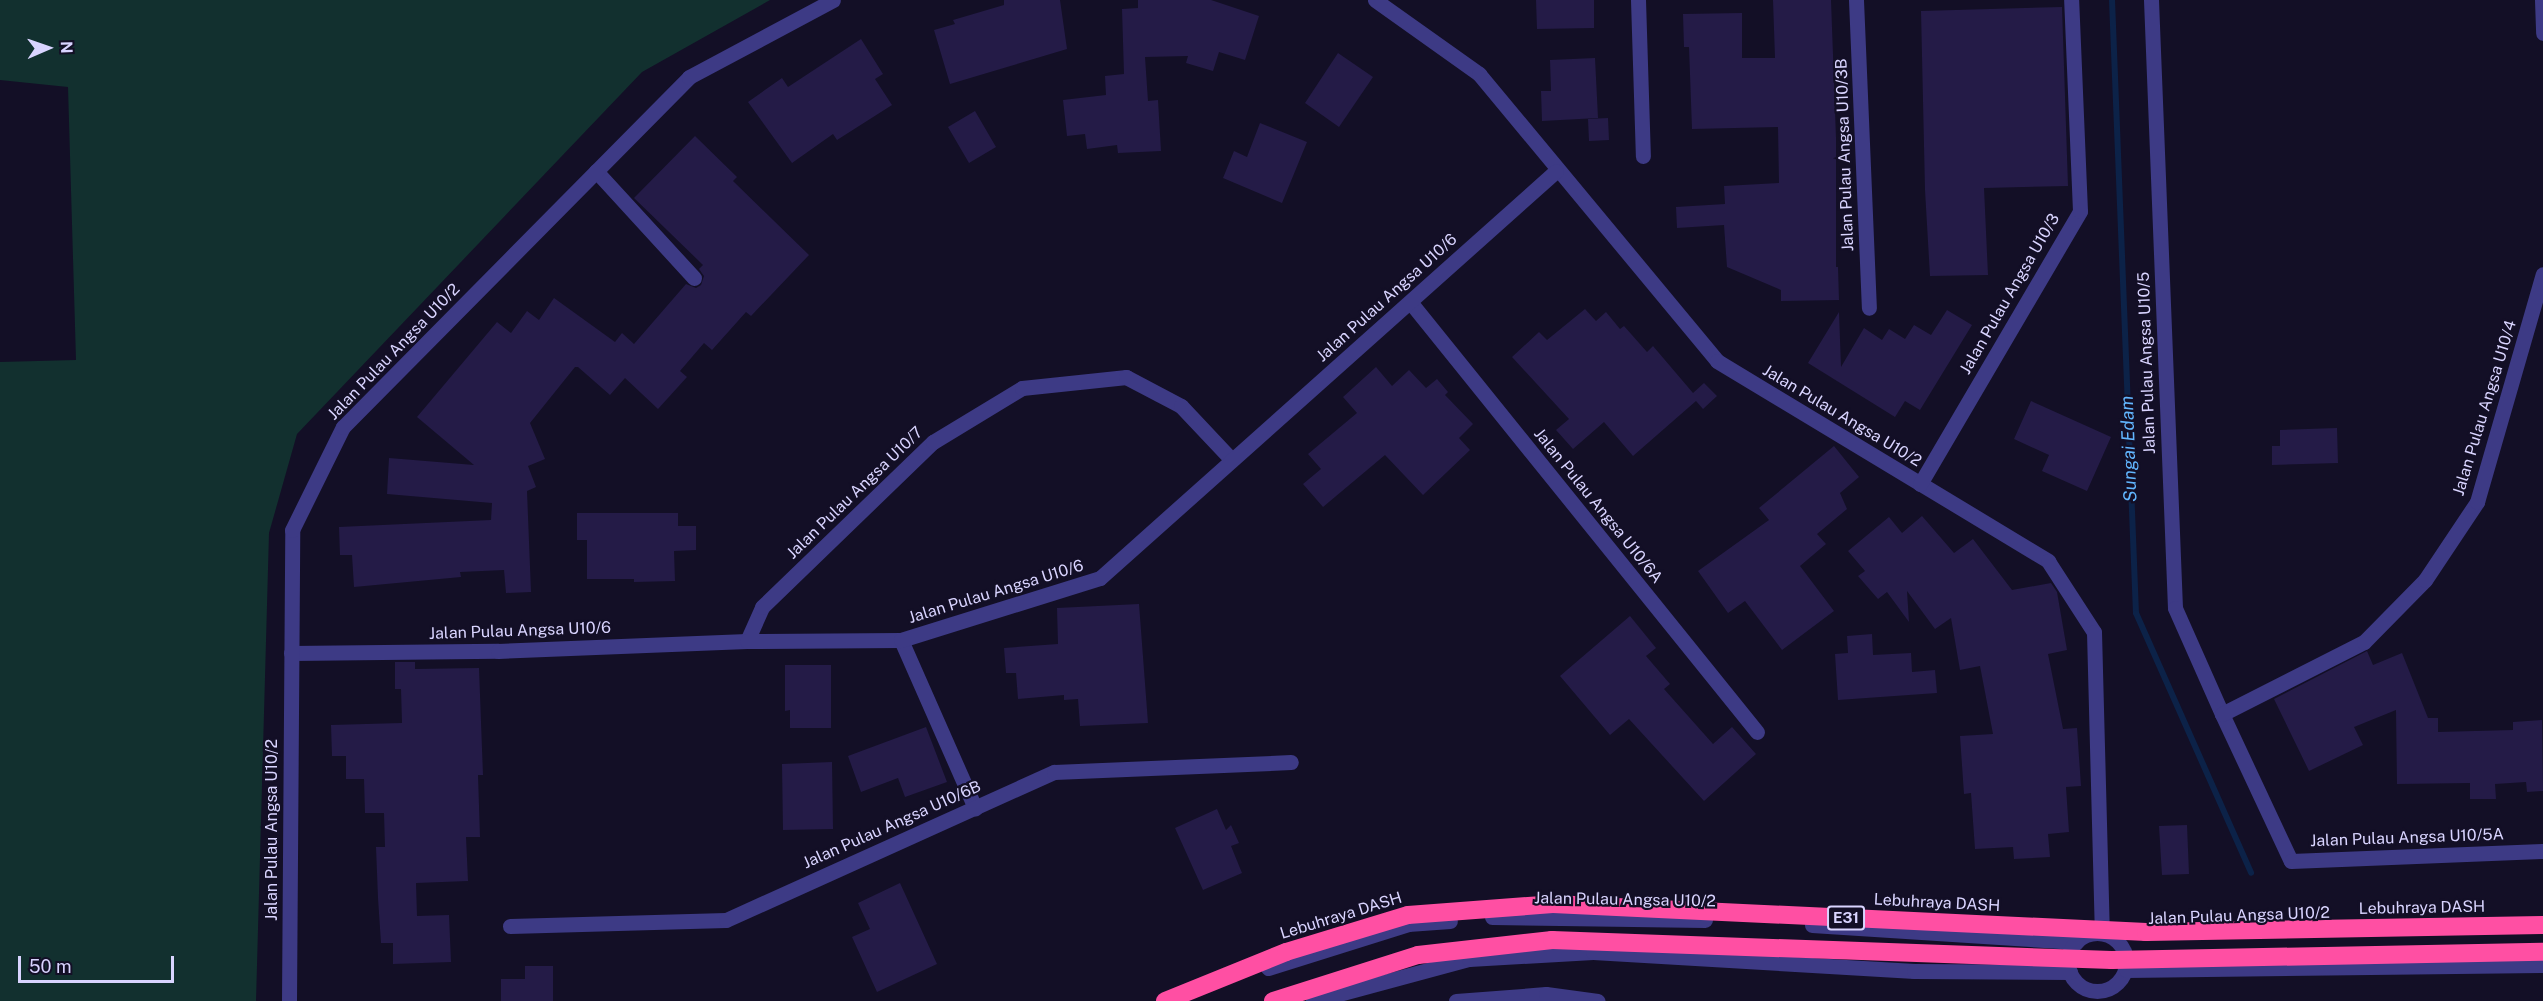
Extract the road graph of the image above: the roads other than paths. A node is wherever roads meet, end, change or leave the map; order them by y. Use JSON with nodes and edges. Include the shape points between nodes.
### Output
{"nodes":[{"id":1,"x":832,"y":0,"type":"edge"},
{"id":2,"x":1375,"y":0,"type":"edge"},
{"id":3,"x":1638,"y":0,"type":"edge"},
{"id":4,"x":1856,"y":0,"type":"edge"},
{"id":5,"x":2071,"y":0,"type":"edge"},
{"id":6,"x":2151,"y":0,"type":"edge"},
{"id":7,"x":2542,"y":0,"type":"edge"},
{"id":8,"x":2543,"y":33,"type":"edge"},
{"id":9,"x":1643,"y":156,"type":"dead end"},
{"id":10,"x":596,"y":171,"type":"junction"},
{"id":11,"x":1556,"y":171,"type":"junction"},
{"id":12,"x":2543,"y":274,"type":"edge"},
{"id":13,"x":693,"y":278,"type":"dead end"},
{"id":14,"x":1411,"y":303,"type":"junction"},
{"id":15,"x":1869,"y":308,"type":"dead end"},
{"id":16,"x":1231,"y":459,"type":"junction"},
{"id":17,"x":1920,"y":484,"type":"junction"},
{"id":18,"x":901,"y":640,"type":"junction"},
{"id":19,"x":747,"y":641,"type":"junction"},
{"id":20,"x":291,"y":653,"type":"junction"},
{"id":21,"x":2222,"y":714,"type":"junction"},
{"id":22,"x":1757,"y":732,"type":"dead end"},
{"id":23,"x":1291,"y":762,"type":"dead end"},
{"id":24,"x":975,"y":808,"type":"junction"},
{"id":25,"x":2543,"y":851,"type":"edge"},
{"id":26,"x":2543,"y":919,"type":"edge"},
{"id":27,"x":510,"y":926,"type":"dead end"},
{"id":28,"x":2543,"y":926,"type":"edge"},
{"id":29,"x":2102,"y":932,"type":"junction"},
{"id":30,"x":2117,"y":939,"type":"junction"},
{"id":31,"x":2076,"y":942,"type":"junction"},
{"id":32,"x":2543,"y":952,"type":"edge"},
{"id":33,"x":2543,"y":965,"type":"edge"},
{"id":34,"x":2126,"y":969,"type":"junction"},
{"id":35,"x":2070,"y":972,"type":"junction"},
{"id":36,"x":2104,"y":996,"type":"edge"},
{"id":37,"x":289,"y":1001,"type":"edge"},
{"id":38,"x":1165,"y":1001,"type":"edge"},
{"id":39,"x":1187,"y":1001,"type":"edge"},
{"id":40,"x":1273,"y":1001,"type":"edge"},
{"id":41,"x":1313,"y":1001,"type":"edge"},
{"id":42,"x":1456,"y":1001,"type":"edge"},
{"id":43,"x":1598,"y":1001,"type":"edge"}],
"edges":[{"from":1,"to":10,"type":"street","name":"Jalan Pulau Angsa U10/2","via":[[688,76]]},
{"from":2,"to":11,"type":"street","name":"Jalan Pulau Angsa U10/2","via":[[1479,74]]},
{"from":3,"to":9,"type":"street"},
{"from":4,"to":15,"type":"street","name":"Jalan Pulau Angsa U10/3B"},
{"from":5,"to":17,"type":"street","name":"Jalan Pulau Angsa U10/3","via":[[2080,211]]},
{"from":6,"to":21,"type":"street","name":"Jalan Pulau Angsa U10/5","via":[[2175,608]]},
{"from":7,"to":8,"type":"street"},
{"from":10,"to":13,"type":"street"},
{"from":10,"to":20,"type":"street","name":"Jalan Pulau Angsa U10/2","via":[[343,427],[292,530]]},
{"from":11,"to":14,"type":"street","name":"Jalan Pulau Angsa U10/6"},
{"from":11,"to":17,"type":"street","name":"Jalan Pulau Angsa U10/2","via":[[1717,361]]},
{"from":12,"to":21,"type":"street","name":"Jalan Pulau Angsa U10/4","via":[[2477,502],[2425,580],[2364,642]]},
{"from":14,"to":16,"type":"street","name":"Jalan Pulau Angsa U10/6"},
{"from":14,"to":22,"type":"street","name":"Jalan Pulau Angsa U10/6A"},
{"from":16,"to":18,"type":"street","name":"Jalan Pulau Angsa U10/6","via":[[1100,578]]},
{"from":16,"to":19,"type":"street","name":"Jalan Pulau Angsa U10/7","via":[[1181,406],[1126,377],[1022,388],[933,442],[762,607]]},
{"from":17,"to":29,"type":"street","name":"Jalan Pulau Angsa U10/2","via":[[2048,561],[2094,632]]},
{"from":18,"to":19,"type":"street","name":"Jalan Pulau Angsa U10/6"},
{"from":18,"to":24,"type":"street"},
{"from":19,"to":20,"type":"street","name":"Jalan Pulau Angsa U10/6","via":[[498,651]]},
{"from":20,"to":37,"type":"street","name":"Jalan Pulau Angsa U10/2"},
{"from":21,"to":25,"type":"street","name":"Jalan Pulau Angsa U10/5A","via":[[2291,861]]},
{"from":23,"to":24,"type":"street","name":"Jalan Pulau Angsa U10/6B","via":[[1054,772]]},
{"from":24,"to":27,"type":"street","name":"Jalan Pulau Angsa U10/6B","via":[[726,920]]},
{"from":26,"to":30,"type":"street","name":"Jalan Pulau Angsa U10/2"},
{"from":28,"to":38,"type":"highway","name":"Lebuhraya DASH","number":"E31","bridge":true,"via":[[2146,932],[1553,904],[1408,915],[1286,952]]},
{"from":29,"to":30,"type":"street"},
{"from":29,"to":31,"type":"street","via":[[2084,934]]},
{"from":30,"to":34,"type":"street","via":[[2126,953]]},
{"from":31,"to":35,"type":"street","via":[[2071,946],[2067,963]]},
{"from":31,"to":39,"type":"street","name":"Jalan Pulau Angsa U10/2","via":[[1737,920],[1499,916],[1408,924],[1272,966]]},
{"from":32,"to":40,"type":"highway","number":"E31","bridge":true,"via":[[2112,960],[1552,940],[1418,955]]},
{"from":33,"to":34,"type":"street"},
{"from":34,"to":36,"type":"street","via":[[2118,984]]},
{"from":35,"to":36,"type":"street","via":[[2086,990]]},
{"from":35,"to":41,"type":"street","via":[[1914,971],[1593,952],[1469,959]]},
{"from":42,"to":43,"type":"street","via":[[1546,994]]}]}
